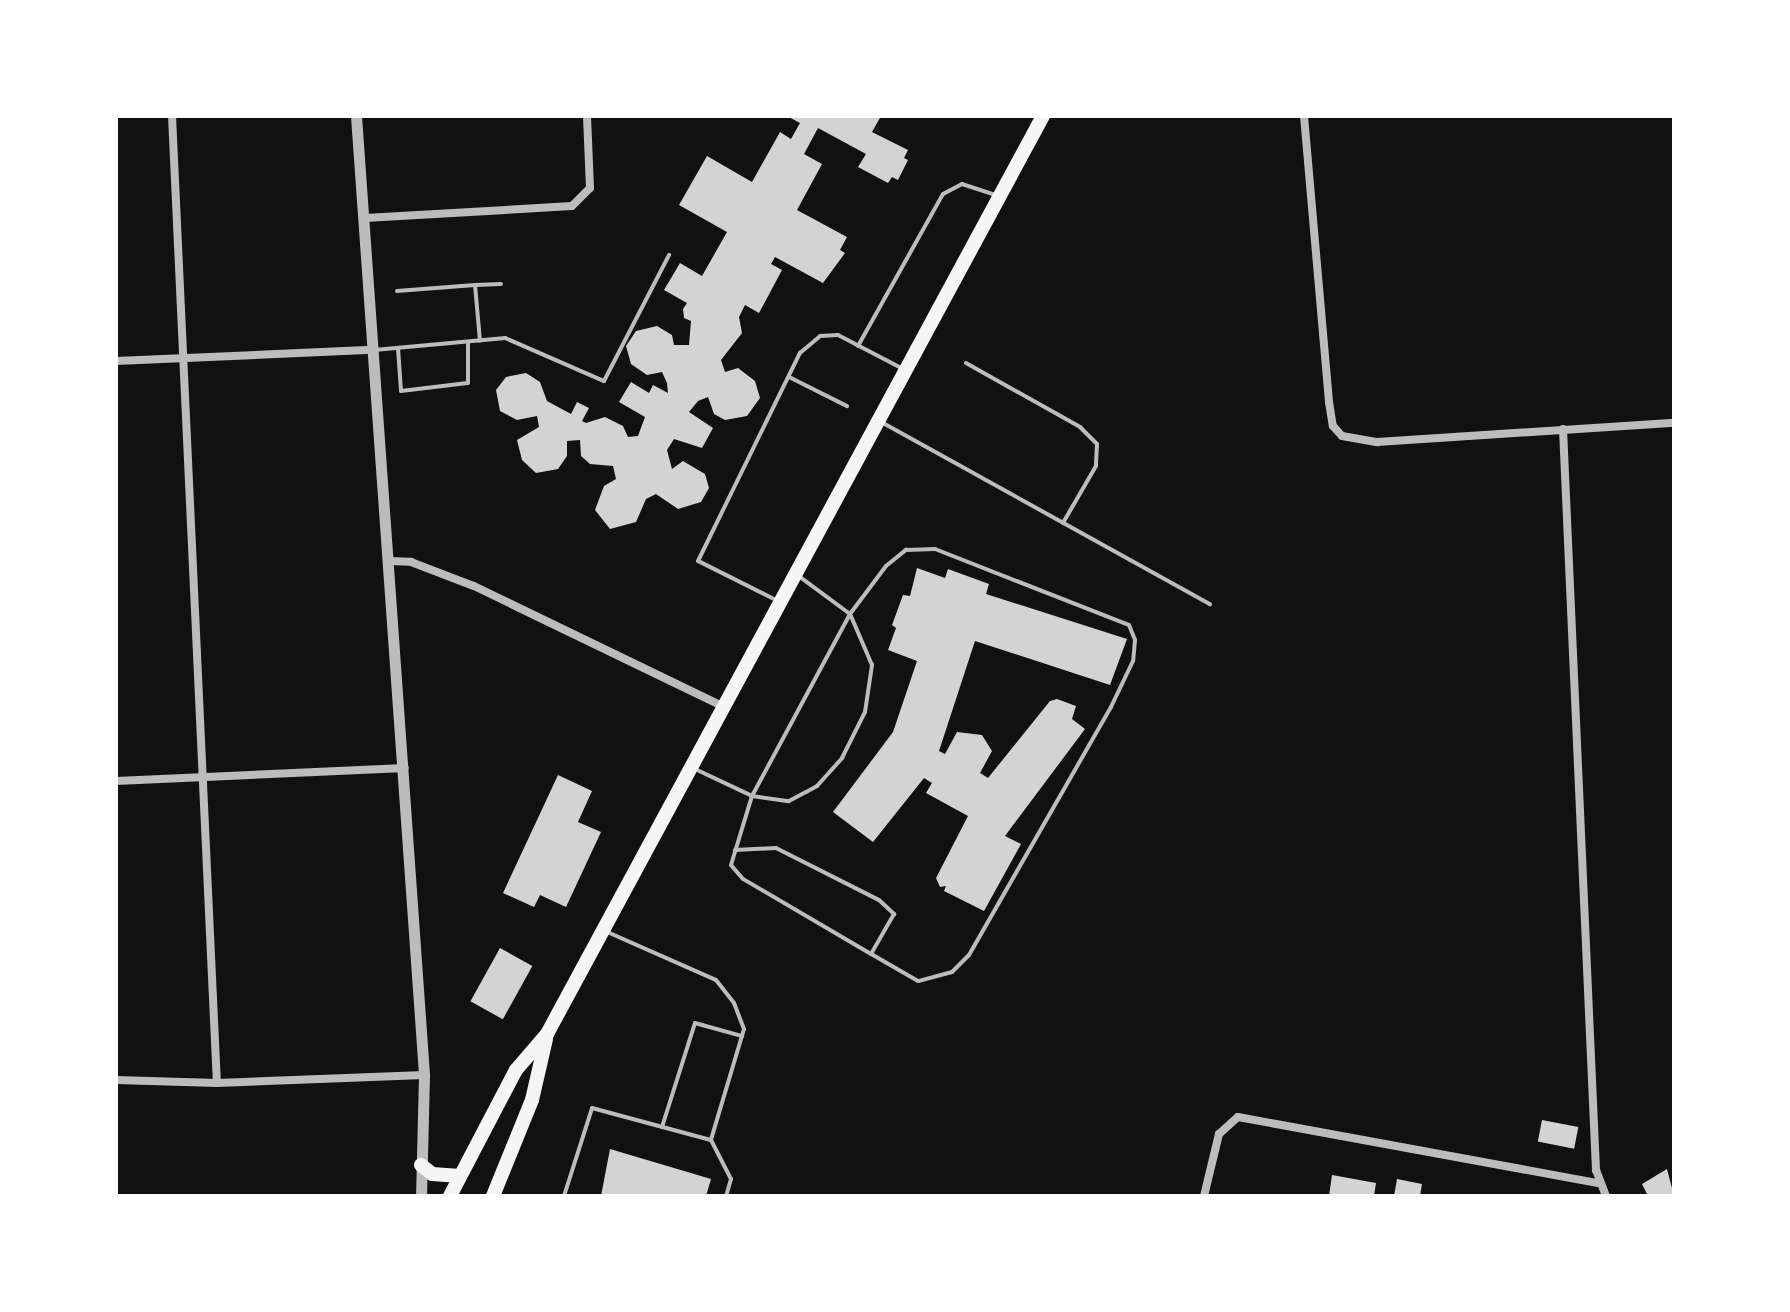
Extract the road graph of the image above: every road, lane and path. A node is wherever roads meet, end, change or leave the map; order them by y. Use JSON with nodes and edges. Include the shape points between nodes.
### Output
{"nodes":[{"id":1,"x":172,"y":116,"type":"edge"},
{"id":2,"x":356,"y":116,"type":"edge"},
{"id":3,"x":587,"y":116,"type":"edge"},
{"id":4,"x":1043,"y":116,"type":"edge"},
{"id":5,"x":1304,"y":116,"type":"edge"},
{"id":6,"x":999,"y":196,"type":"junction"},
{"id":7,"x":365,"y":218,"type":"junction"},
{"id":8,"x":669,"y":255,"type":"dead end"},
{"id":9,"x":501,"y":284,"type":"dead end"},
{"id":10,"x":475,"y":285,"type":"junction"},
{"id":11,"x":397,"y":291,"type":"dead end"},
{"id":12,"x":480,"y":341,"type":"junction"},
{"id":13,"x":468,"y":342,"type":"junction"},
{"id":14,"x":858,"y":346,"type":"junction"},
{"id":15,"x":398,"y":348,"type":"junction"},
{"id":16,"x":372,"y":350,"type":"junction"},
{"id":17,"x":183,"y":360,"type":"junction"},
{"id":18,"x":116,"y":361,"type":"edge"},
{"id":19,"x":966,"y":363,"type":"dead end"},
{"id":20,"x":905,"y":371,"type":"junction"},
{"id":21,"x":789,"y":377,"type":"junction"},
{"id":22,"x":847,"y":406,"type":"dead end"},
{"id":23,"x":878,"y":420,"type":"junction"},
{"id":24,"x":1674,"y":423,"type":"edge"},
{"id":25,"x":1563,"y":429,"type":"junction"},
{"id":26,"x":1063,"y":523,"type":"junction"},
{"id":27,"x":388,"y":561,"type":"junction"},
{"id":28,"x":795,"y":573,"type":"junction"},
{"id":29,"x":779,"y":601,"type":"junction"},
{"id":30,"x":1210,"y":604,"type":"dead end"},
{"id":31,"x":850,"y":614,"type":"junction"},
{"id":32,"x":722,"y":706,"type":"junction"},
{"id":33,"x":690,"y":767,"type":"junction"},
{"id":34,"x":405,"y":768,"type":"junction"},
{"id":35,"x":202,"y":778,"type":"junction"},
{"id":36,"x":116,"y":781,"type":"edge"},
{"id":37,"x":752,"y":796,"type":"junction"},
{"id":38,"x":735,"y":850,"type":"junction"},
{"id":39,"x":602,"y":930,"type":"junction"},
{"id":40,"x":871,"y":954,"type":"junction"},
{"id":41,"x":547,"y":1034,"type":"junction"},
{"id":42,"x":742,"y":1036,"type":"junction"},
{"id":43,"x":424,"y":1075,"type":"junction"},
{"id":44,"x":116,"y":1080,"type":"edge"},
{"id":45,"x":217,"y":1083,"type":"junction"},
{"id":46,"x":662,"y":1127,"type":"junction"},
{"id":47,"x":711,"y":1140,"type":"junction"},
{"id":48,"x":421,"y":1165,"type":"junction"},
{"id":49,"x":460,"y":1176,"type":"junction"},
{"id":50,"x":1598,"y":1183,"type":"junction"},
{"id":51,"x":419,"y":1196,"type":"edge"},
{"id":52,"x":450,"y":1196,"type":"edge"},
{"id":53,"x":495,"y":1196,"type":"edge"},
{"id":54,"x":564,"y":1196,"type":"edge"},
{"id":55,"x":726,"y":1196,"type":"edge"},
{"id":56,"x":1204,"y":1196,"type":"edge"},
{"id":57,"x":1606,"y":1196,"type":"edge"}],
"edges":[{"from":1,"to":17,"type":"street"},
{"from":2,"to":7,"type":"street"},
{"from":3,"to":7,"type":"street","via":[[591,179],[586,197],[561,209]]},
{"from":4,"to":6,"type":"main road"},
{"from":5,"to":25,"type":"street","via":[[1333,426],[1342,436],[1377,442]]},
{"from":6,"to":14,"type":"lane","via":[[962,184],[943,194]]},
{"from":6,"to":20,"type":"main road"},
{"from":7,"to":16,"type":"street"},
{"from":8,"to":12,"type":"lane","via":[[604,381],[505,338]]},
{"from":9,"to":10,"type":"lane"},
{"from":10,"to":11,"type":"lane"},
{"from":10,"to":12,"type":"lane"},
{"from":12,"to":13,"type":"lane"},
{"from":13,"to":15,"type":"lane"},
{"from":13,"to":15,"type":"lane","via":[[468,383],[401,391]]},
{"from":14,"to":20,"type":"lane"},
{"from":14,"to":21,"type":"lane","via":[[838,335],[820,336],[800,353]]},
{"from":15,"to":16,"type":"lane"},
{"from":16,"to":17,"type":"street"},
{"from":16,"to":27,"type":"street"},
{"from":17,"to":18,"type":"street"},
{"from":17,"to":35,"type":"street"},
{"from":19,"to":26,"type":"lane","via":[[1092,434],[1101,454]]},
{"from":20,"to":23,"type":"main road"},
{"from":21,"to":22,"type":"lane"},
{"from":21,"to":29,"type":"lane","via":[[698,561]]},
{"from":23,"to":26,"type":"lane"},
{"from":23,"to":28,"type":"main road"},
{"from":24,"to":25,"type":"street"},
{"from":25,"to":50,"type":"street","via":[[1569,654]]},
{"from":26,"to":30,"type":"lane"},
{"from":27,"to":32,"type":"street","via":[[411,562],[474,586]]},
{"from":27,"to":34,"type":"street"},
{"from":28,"to":29,"type":"main road"},
{"from":28,"to":31,"type":"lane"},
{"from":29,"to":32,"type":"main road"},
{"from":31,"to":37,"type":"lane"},
{"from":31,"to":37,"type":"lane","via":[[872,665],[872,689],[842,758],[817,786],[789,801]]},
{"from":31,"to":40,"type":"lane","via":[[886,566],[906,550],[935,549],[1118,619],[1129,625],[1135,640],[1133,661],[1111,707],[969,955],[952,972],[918,981]]},
{"from":32,"to":33,"type":"main road"},
{"from":33,"to":37,"type":"lane"},
{"from":33,"to":39,"type":"main road"},
{"from":34,"to":35,"type":"street"},
{"from":34,"to":43,"type":"street"},
{"from":35,"to":36,"type":"street"},
{"from":35,"to":45,"type":"street"},
{"from":37,"to":38,"type":"lane"},
{"from":38,"to":40,"type":"lane","via":[[731,865],[743,879]]},
{"from":38,"to":40,"type":"lane","via":[[776,848],[879,900],[894,914]]},
{"from":39,"to":41,"type":"main road"},
{"from":39,"to":42,"type":"lane","via":[[716,980],[734,1003]]},
{"from":41,"to":49,"type":"main road","via":[[516,1070]]},
{"from":41,"to":53,"type":"main road","via":[[532,1100]]},
{"from":42,"to":46,"type":"lane","via":[[695,1023]]},
{"from":42,"to":47,"type":"lane"},
{"from":43,"to":45,"type":"street"},
{"from":43,"to":48,"type":"street"},
{"from":44,"to":45,"type":"street"},
{"from":46,"to":47,"type":"lane"},
{"from":46,"to":54,"type":"lane","via":[[592,1108]]},
{"from":47,"to":55,"type":"lane","via":[[731,1179]]},
{"from":48,"to":49,"type":"main road","via":[[432,1174]]},
{"from":48,"to":51,"type":"street"},
{"from":49,"to":52,"type":"main road"},
{"from":50,"to":56,"type":"street","via":[[1238,1117],[1226,1124]]},
{"from":50,"to":57,"type":"street"}]}
